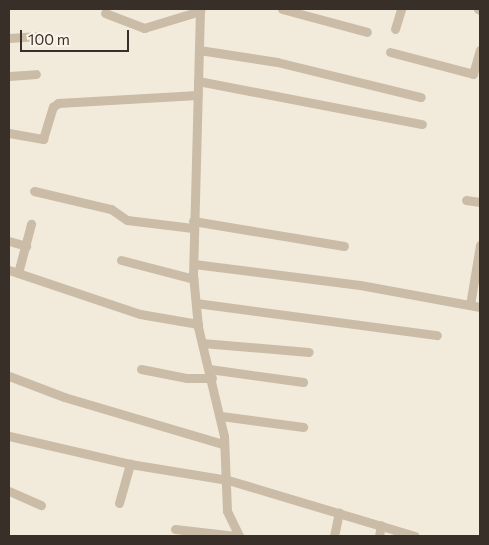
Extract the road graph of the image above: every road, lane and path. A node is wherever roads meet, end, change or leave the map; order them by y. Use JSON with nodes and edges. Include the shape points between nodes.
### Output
{"nodes":[{"id":1,"x":282,"y":9,"type":"edge"},
{"id":2,"x":401,"y":9,"type":"edge"},
{"id":3,"x":200,"y":10,"type":"edge"},
{"id":4,"x":105,"y":13,"type":"dead end"},
{"id":5,"x":395,"y":29,"type":"dead end"},
{"id":6,"x":367,"y":32,"type":"dead end"},
{"id":7,"x":36,"y":36,"type":"dead end"},
{"id":8,"x":9,"y":38,"type":"edge"},
{"id":9,"x":199,"y":50,"type":"junction"},
{"id":10,"x":480,"y":50,"type":"edge"},
{"id":11,"x":390,"y":52,"type":"dead end"},
{"id":12,"x":36,"y":74,"type":"dead end"},
{"id":13,"x":9,"y":76,"type":"edge"},
{"id":14,"x":198,"y":81,"type":"junction"},
{"id":15,"x":198,"y":95,"type":"junction"},
{"id":16,"x":421,"y":97,"type":"dead end"},
{"id":17,"x":422,"y":124,"type":"dead end"},
{"id":18,"x":9,"y":133,"type":"edge"},
{"id":19,"x":34,"y":190,"type":"dead end"},
{"id":20,"x":466,"y":200,"type":"dead end"},
{"id":21,"x":480,"y":202,"type":"edge"},
{"id":22,"x":31,"y":224,"type":"dead end"},
{"id":23,"x":193,"y":224,"type":"junction"},
{"id":24,"x":9,"y":241,"type":"edge"},
{"id":25,"x":480,"y":245,"type":"edge"},
{"id":26,"x":26,"y":246,"type":"junction"},
{"id":27,"x":344,"y":246,"type":"dead end"},
{"id":28,"x":121,"y":260,"type":"dead end"},
{"id":29,"x":194,"y":264,"type":"junction"},
{"id":30,"x":9,"y":270,"type":"edge"},
{"id":31,"x":18,"y":273,"type":"junction"},
{"id":32,"x":194,"y":279,"type":"junction"},
{"id":33,"x":196,"y":303,"type":"junction"},
{"id":34,"x":470,"y":305,"type":"junction"},
{"id":35,"x":480,"y":307,"type":"edge"},
{"id":36,"x":198,"y":324,"type":"junction"},
{"id":37,"x":437,"y":335,"type":"dead end"},
{"id":38,"x":202,"y":343,"type":"junction"},
{"id":39,"x":309,"y":352,"type":"dead end"},
{"id":40,"x":141,"y":369,"type":"dead end"},
{"id":41,"x":210,"y":374,"type":"junction"},
{"id":42,"x":9,"y":376,"type":"edge"},
{"id":43,"x":304,"y":382,"type":"dead end"},
{"id":44,"x":221,"y":416,"type":"junction"},
{"id":45,"x":304,"y":427,"type":"dead end"},
{"id":46,"x":9,"y":436,"type":"edge"},
{"id":47,"x":223,"y":444,"type":"junction"},
{"id":48,"x":130,"y":464,"type":"junction"},
{"id":49,"x":228,"y":480,"type":"junction"},
{"id":50,"x":9,"y":492,"type":"edge"},
{"id":51,"x":120,"y":503,"type":"dead end"},
{"id":52,"x":41,"y":505,"type":"dead end"},
{"id":53,"x":339,"y":513,"type":"junction"},
{"id":54,"x":381,"y":525,"type":"junction"},
{"id":55,"x":175,"y":529,"type":"dead end"},
{"id":56,"x":238,"y":536,"type":"edge"},
{"id":57,"x":334,"y":536,"type":"edge"},
{"id":58,"x":378,"y":536,"type":"edge"},
{"id":59,"x":415,"y":536,"type":"edge"}],
"edges":[{"from":1,"to":6,"type":"street"},
{"from":2,"to":5,"type":"street"},
{"from":3,"to":4,"type":"street","via":[[144,28]]},
{"from":3,"to":9,"type":"street"},
{"from":7,"to":8,"type":"street"},
{"from":9,"to":14,"type":"street"},
{"from":9,"to":16,"type":"street","via":[[277,62]]},
{"from":10,"to":11,"type":"street","via":[[473,74]]},
{"from":12,"to":13,"type":"street"},
{"from":14,"to":15,"type":"street"},
{"from":14,"to":17,"type":"street"},
{"from":15,"to":18,"type":"street","via":[[58,104],[53,107],[43,139]]},
{"from":15,"to":23,"type":"street"},
{"from":19,"to":23,"type":"street","via":[[111,209],[127,220]]},
{"from":20,"to":21,"type":"street"},
{"from":22,"to":26,"type":"street"},
{"from":23,"to":27,"type":"street"},
{"from":23,"to":29,"type":"street"},
{"from":24,"to":26,"type":"street"},
{"from":25,"to":34,"type":"street"},
{"from":26,"to":31,"type":"street"},
{"from":28,"to":32,"type":"street"},
{"from":29,"to":32,"type":"street"},
{"from":29,"to":34,"type":"street","via":[[360,285]]},
{"from":30,"to":31,"type":"street"},
{"from":31,"to":36,"type":"street","via":[[140,314]]},
{"from":32,"to":33,"type":"street"},
{"from":33,"to":36,"type":"street"},
{"from":33,"to":37,"type":"street"},
{"from":34,"to":35,"type":"street"},
{"from":36,"to":38,"type":"street"},
{"from":38,"to":39,"type":"street"},
{"from":38,"to":41,"type":"street"},
{"from":40,"to":41,"type":"street","via":[[187,378]]},
{"from":41,"to":43,"type":"street"},
{"from":41,"to":44,"type":"street"},
{"from":42,"to":47,"type":"street","via":[[64,397]]},
{"from":44,"to":45,"type":"street"},
{"from":44,"to":47,"type":"street"},
{"from":46,"to":48,"type":"street"},
{"from":47,"to":49,"type":"street"},
{"from":48,"to":49,"type":"street"},
{"from":48,"to":51,"type":"street"},
{"from":49,"to":53,"type":"street"},
{"from":49,"to":56,"type":"street","via":[[227,511]]},
{"from":50,"to":52,"type":"street"},
{"from":53,"to":54,"type":"street"},
{"from":53,"to":57,"type":"street"},
{"from":54,"to":58,"type":"street"},
{"from":54,"to":59,"type":"street"},
{"from":55,"to":56,"type":"street"}]}
